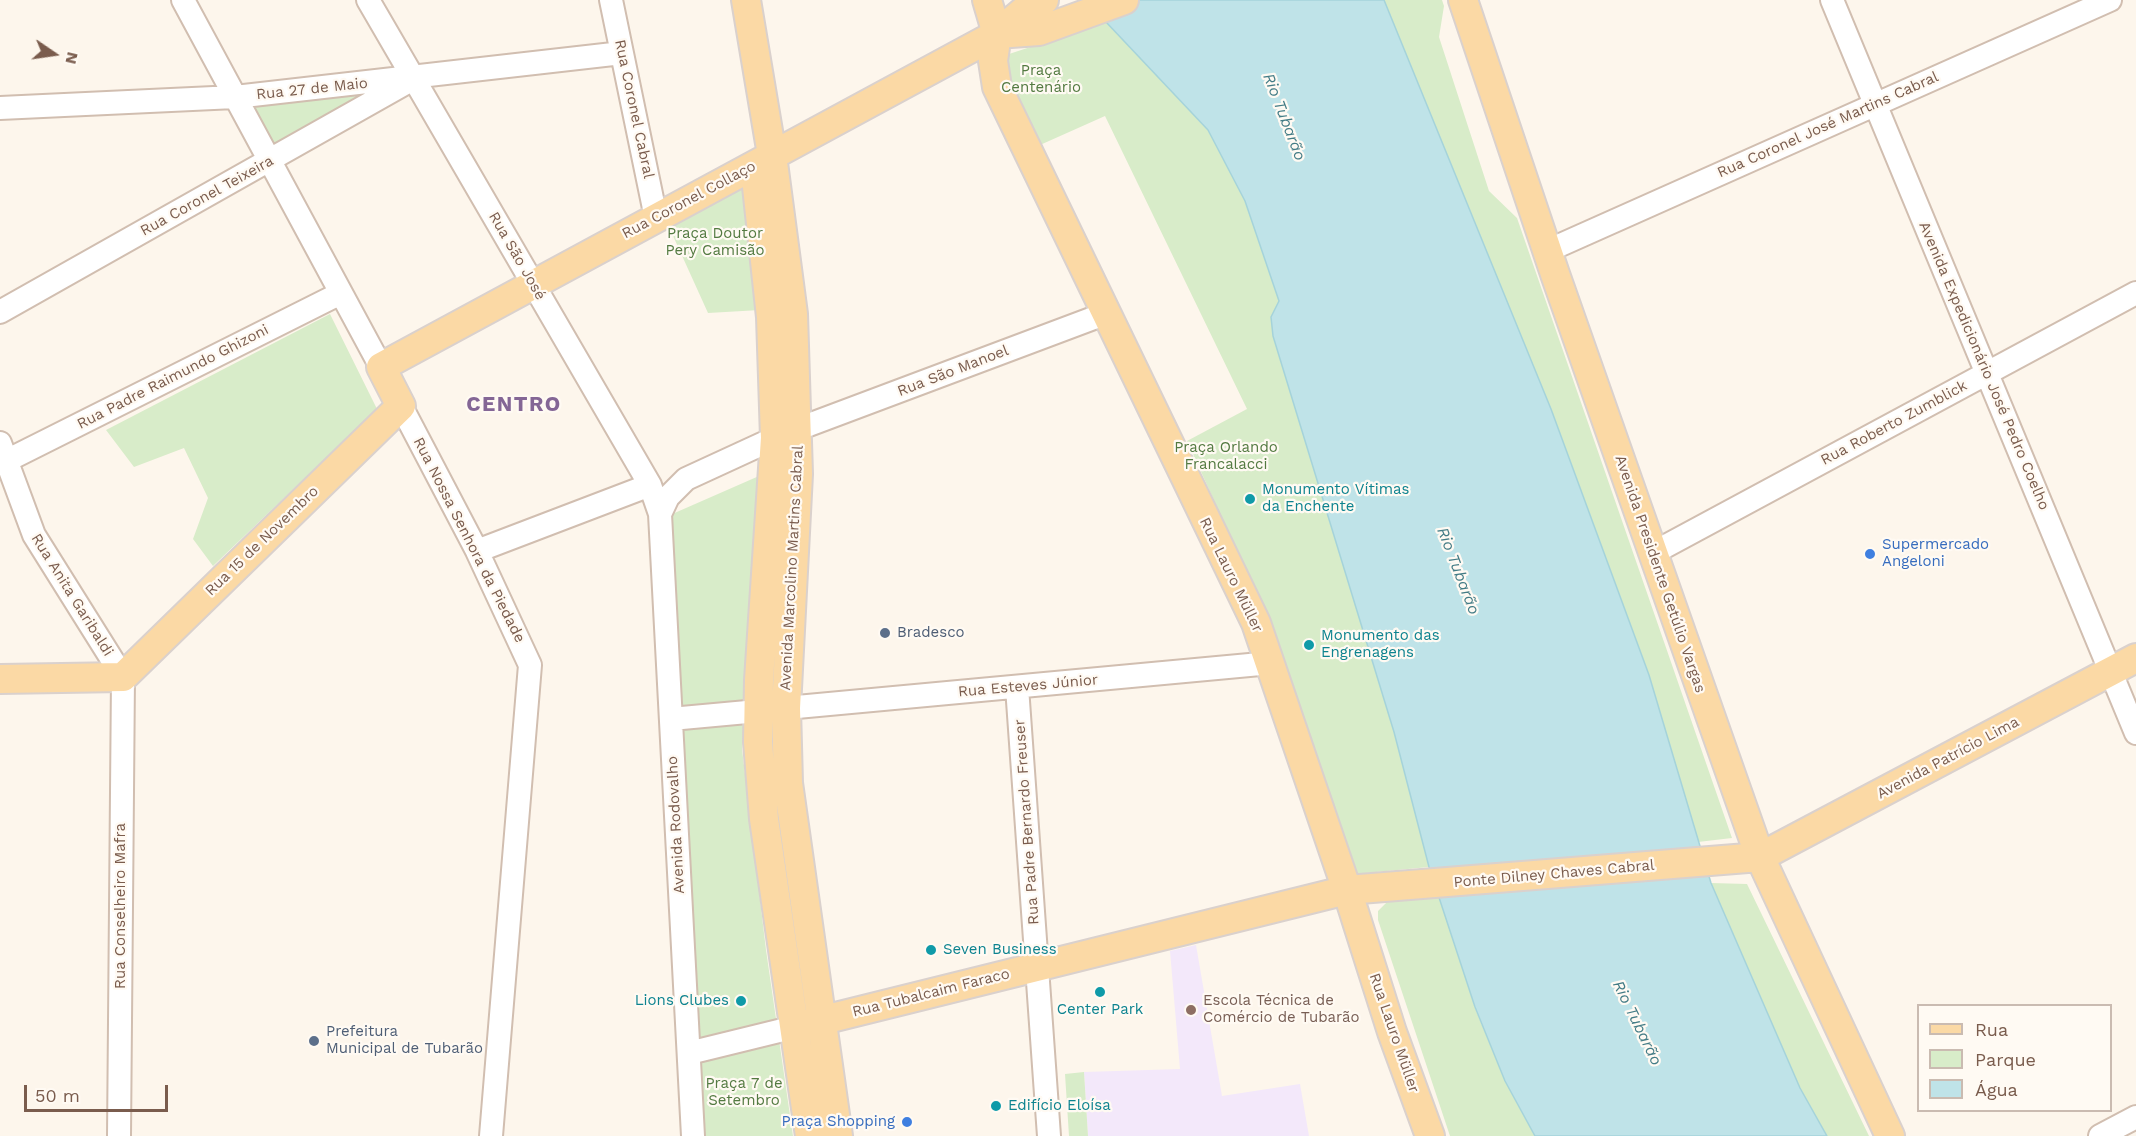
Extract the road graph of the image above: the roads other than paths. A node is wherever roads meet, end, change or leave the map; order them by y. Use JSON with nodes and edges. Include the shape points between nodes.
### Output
{"nodes":[{"id":1,"x":183,"y":0,"type":"edge"},
{"id":2,"x":368,"y":0,"type":"edge"},
{"id":3,"x":611,"y":0,"type":"edge"},
{"id":4,"x":727,"y":0,"type":"edge"},
{"id":5,"x":746,"y":0,"type":"edge"},
{"id":6,"x":987,"y":0,"type":"edge"},
{"id":7,"x":1125,"y":0,"type":"edge"},
{"id":8,"x":1463,"y":0,"type":"edge"},
{"id":9,"x":1832,"y":0,"type":"edge"},
{"id":10,"x":2110,"y":0,"type":"edge"},
{"id":11,"x":1038,"y":2,"type":"edge"},
{"id":12,"x":997,"y":34,"type":"junction"},
{"id":13,"x":622,"y":53,"type":"junction"},
{"id":14,"x":414,"y":78,"type":"junction"},
{"id":15,"x":235,"y":97,"type":"junction"},
{"id":16,"x":1876,"y":104,"type":"junction"},
{"id":17,"x":0,"y":108,"type":"edge"},
{"id":18,"x":269,"y":160,"type":"junction"},
{"id":19,"x":763,"y":160,"type":"junction"},
{"id":20,"x":657,"y":218,"type":"junction"},
{"id":21,"x":1547,"y":251,"type":"junction"},
{"id":22,"x":533,"y":284,"type":"junction"},
{"id":23,"x":341,"y":293,"type":"junction"},
{"id":24,"x":2136,"y":293,"type":"edge"},
{"id":25,"x":0,"y":312,"type":"edge"},
{"id":26,"x":1107,"y":313,"type":"junction"},
{"id":27,"x":381,"y":367,"type":"junction"},
{"id":28,"x":1987,"y":373,"type":"junction"},
{"id":29,"x":401,"y":406,"type":"junction"},
{"id":30,"x":786,"y":433,"type":"junction"},
{"id":31,"x":3,"y":452,"type":"edge"},
{"id":32,"x":650,"y":485,"type":"junction"},
{"id":33,"x":660,"y":514,"type":"junction"},
{"id":34,"x":477,"y":551,"type":"junction"},
{"id":35,"x":1653,"y":553,"type":"junction"},
{"id":36,"x":2136,"y":658,"type":"edge"},
{"id":37,"x":1271,"y":663,"type":"junction"},
{"id":38,"x":2110,"y":671,"type":"junction"},
{"id":39,"x":123,"y":677,"type":"junction"},
{"id":40,"x":0,"y":679,"type":"edge"},
{"id":41,"x":1017,"y":687,"type":"junction"},
{"id":42,"x":786,"y":708,"type":"junction"},
{"id":43,"x":758,"y":711,"type":"junction"},
{"id":44,"x":670,"y":719,"type":"junction"},
{"id":45,"x":2136,"y":733,"type":"edge"},
{"id":46,"x":1751,"y":858,"type":"junction"},
{"id":47,"x":1347,"y":890,"type":"junction"},
{"id":48,"x":1038,"y":967,"type":"junction"},
{"id":49,"x":808,"y":1024,"type":"junction"},
{"id":50,"x":689,"y":1053,"type":"junction"},
{"id":51,"x":2136,"y":1117,"type":"edge"},
{"id":52,"x":119,"y":1136,"type":"edge"},
{"id":53,"x":491,"y":1136,"type":"edge"},
{"id":54,"x":693,"y":1136,"type":"edge"},
{"id":55,"x":810,"y":1136,"type":"edge"},
{"id":56,"x":838,"y":1136,"type":"edge"},
{"id":57,"x":1049,"y":1136,"type":"edge"},
{"id":58,"x":1430,"y":1136,"type":"edge"},
{"id":59,"x":1890,"y":1136,"type":"edge"},
{"id":60,"x":2100,"y":1136,"type":"edge"}],
"edges":[{"from":1,"to":15,"type":"street","name":"Rua Nossa Senhora da Piedade"},
{"from":2,"to":14,"type":"street","name":"Rua São José"},
{"from":3,"to":13,"type":"street","name":"Rua Coronel Cabral"},
{"from":4,"to":19,"type":"main road","name":"Avenida Marcolino Martins Cabral"},
{"from":5,"to":19,"type":"main road","name":"Avenida Marcolino Martins Cabral"},
{"from":6,"to":12,"type":"main road"},
{"from":7,"to":12,"type":"main road","via":[[1039,31]]},
{"from":8,"to":21,"type":"main road","name":"Avenida Presidente Getúlio Vargas"},
{"from":9,"to":16,"type":"street","name":"Avenida Expedicionário José Pedro Coelho"},
{"from":10,"to":16,"type":"street","name":"Rua Coronel José Martins Cabral"},
{"from":11,"to":12,"type":"main road"},
{"from":12,"to":19,"type":"main road","name":"Rua Coronel Collaço"},
{"from":12,"to":26,"type":"main road","name":"Rua Lauro Müller","via":[[993,61],[997,87]]},
{"from":13,"to":14,"type":"street","name":"Rua 27 de Maio"},
{"from":13,"to":20,"type":"street","name":"Rua Coronel Cabral"},
{"from":14,"to":15,"type":"street","name":"Rua 27 de Maio"},
{"from":14,"to":18,"type":"street","name":"Rua Coronel Teixeira"},
{"from":14,"to":22,"type":"street","name":"Rua São José"},
{"from":15,"to":17,"type":"street","name":"Rua 27 de Maio"},
{"from":15,"to":18,"type":"street","name":"Rua Nossa Senhora da Piedade"},
{"from":16,"to":21,"type":"street","name":"Rua Coronel José Martins Cabral"},
{"from":16,"to":28,"type":"street","name":"Avenida Expedicionário José Pedro Coelho"},
{"from":18,"to":23,"type":"street","name":"Rua Nossa Senhora da Piedade"},
{"from":18,"to":25,"type":"street","name":"Rua Coronel Teixeira"},
{"from":19,"to":20,"type":"main road","name":"Rua Coronel Collaço"},
{"from":19,"to":30,"type":"main road","name":"Avenida Marcolino Martins Cabral","via":[[770,307]]},
{"from":20,"to":22,"type":"main road","name":"Rua Coronel Collaço"},
{"from":21,"to":35,"type":"main road","name":"Avenida Presidente Getúlio Vargas"},
{"from":22,"to":27,"type":"main road","name":"Rua Coronel Collaço"},
{"from":22,"to":32,"type":"street","name":"Rua São José"},
{"from":23,"to":27,"type":"street","name":"Rua Nossa Senhora da Piedade"},
{"from":23,"to":31,"type":"street","name":"Rua Padre Raimundo Ghizoni"},
{"from":24,"to":28,"type":"street","name":"Rua Roberto Zumblick"},
{"from":26,"to":30,"type":"street","name":"Rua São Manoel"},
{"from":26,"to":37,"type":"main road","name":"Rua Lauro Müller","via":[[1256,623]]},
{"from":27,"to":29,"type":"main road","name":"Rua Nossa Senhora da Piedade"},
{"from":28,"to":35,"type":"street","name":"Rua Roberto Zumblick"},
{"from":28,"to":38,"type":"street","name":"Avenida Expedicionário José Pedro Coelho"},
{"from":29,"to":34,"type":"street","name":"Rua Nossa Senhora da Piedade"},
{"from":29,"to":39,"type":"main road","name":"Rua 15 de Novembro"},
{"from":30,"to":33,"type":"street","name":"Rua São Manoel","via":[[686,479],[668,497]]},
{"from":30,"to":42,"type":"main road","name":"Avenida Marcolino Martins Cabral","via":[[796,528]]},
{"from":30,"to":43,"type":"main road","name":"Avenida Marcolino Martins Cabral"},
{"from":31,"to":39,"type":"street","name":"Rua Anita Garibaldi","via":[[34,535]]},
{"from":32,"to":33,"type":"street","name":"Rua São José"},
{"from":32,"to":34,"type":"street"},
{"from":33,"to":44,"type":"street","name":"Avenida Rodovalho"},
{"from":34,"to":53,"type":"street","name":"Rua Nossa Senhora da Piedade","via":[[527,656],[531,674]]},
{"from":35,"to":46,"type":"main road","name":"Avenida Presidente Getúlio Vargas"},
{"from":36,"to":38,"type":"main road","name":"Avenida Patrício Lima"},
{"from":37,"to":41,"type":"street","name":"Rua Esteves Júnior"},
{"from":37,"to":47,"type":"main road","name":"Rua Lauro Müller"},
{"from":38,"to":45,"type":"street","name":"Avenida Expedicionário José Pedro Coelho"},
{"from":38,"to":46,"type":"main road","name":"Avenida Patrício Lima"},
{"from":39,"to":40,"type":"main road"},
{"from":39,"to":52,"type":"street","name":"Rua Conselheiro Mafra"},
{"from":41,"to":42,"type":"street","name":"Rua Esteves Júnior"},
{"from":41,"to":48,"type":"street","name":"Rua Padre Bernardo Freuser"},
{"from":42,"to":49,"type":"main road","name":"Avenida Marcolino Martins Cabral","via":[[788,783]]},
{"from":43,"to":44,"type":"street"},
{"from":43,"to":49,"type":"main road","name":"Avenida Marcolino Martins Cabral","via":[[764,819]]},
{"from":44,"to":50,"type":"street","name":"Avenida Rodovalho"},
{"from":46,"to":47,"type":"main road","name":"Ponte Dilney Chaves Cabral"},
{"from":46,"to":59,"type":"main road","name":"Avenida Presidente Getúlio Vargas"},
{"from":47,"to":48,"type":"main road","name":"Rua Tubalcaim Faraco"},
{"from":47,"to":58,"type":"main road","name":"Rua Lauro Müller"},
{"from":48,"to":49,"type":"main road","name":"Rua Tubalcaim Faraco"},
{"from":48,"to":57,"type":"street","name":"Rua Padre Bernardo Freuser"},
{"from":49,"to":50,"type":"street","name":"Rua Tubalcaim Faraco"},
{"from":49,"to":55,"type":"main road","name":"Avenida Marcolino Martins Cabral"},
{"from":49,"to":56,"type":"main road","name":"Avenida Marcolino Martins Cabral"},
{"from":50,"to":54,"type":"street","name":"Avenida Rodovalho"},
{"from":51,"to":60,"type":"street"}]}
